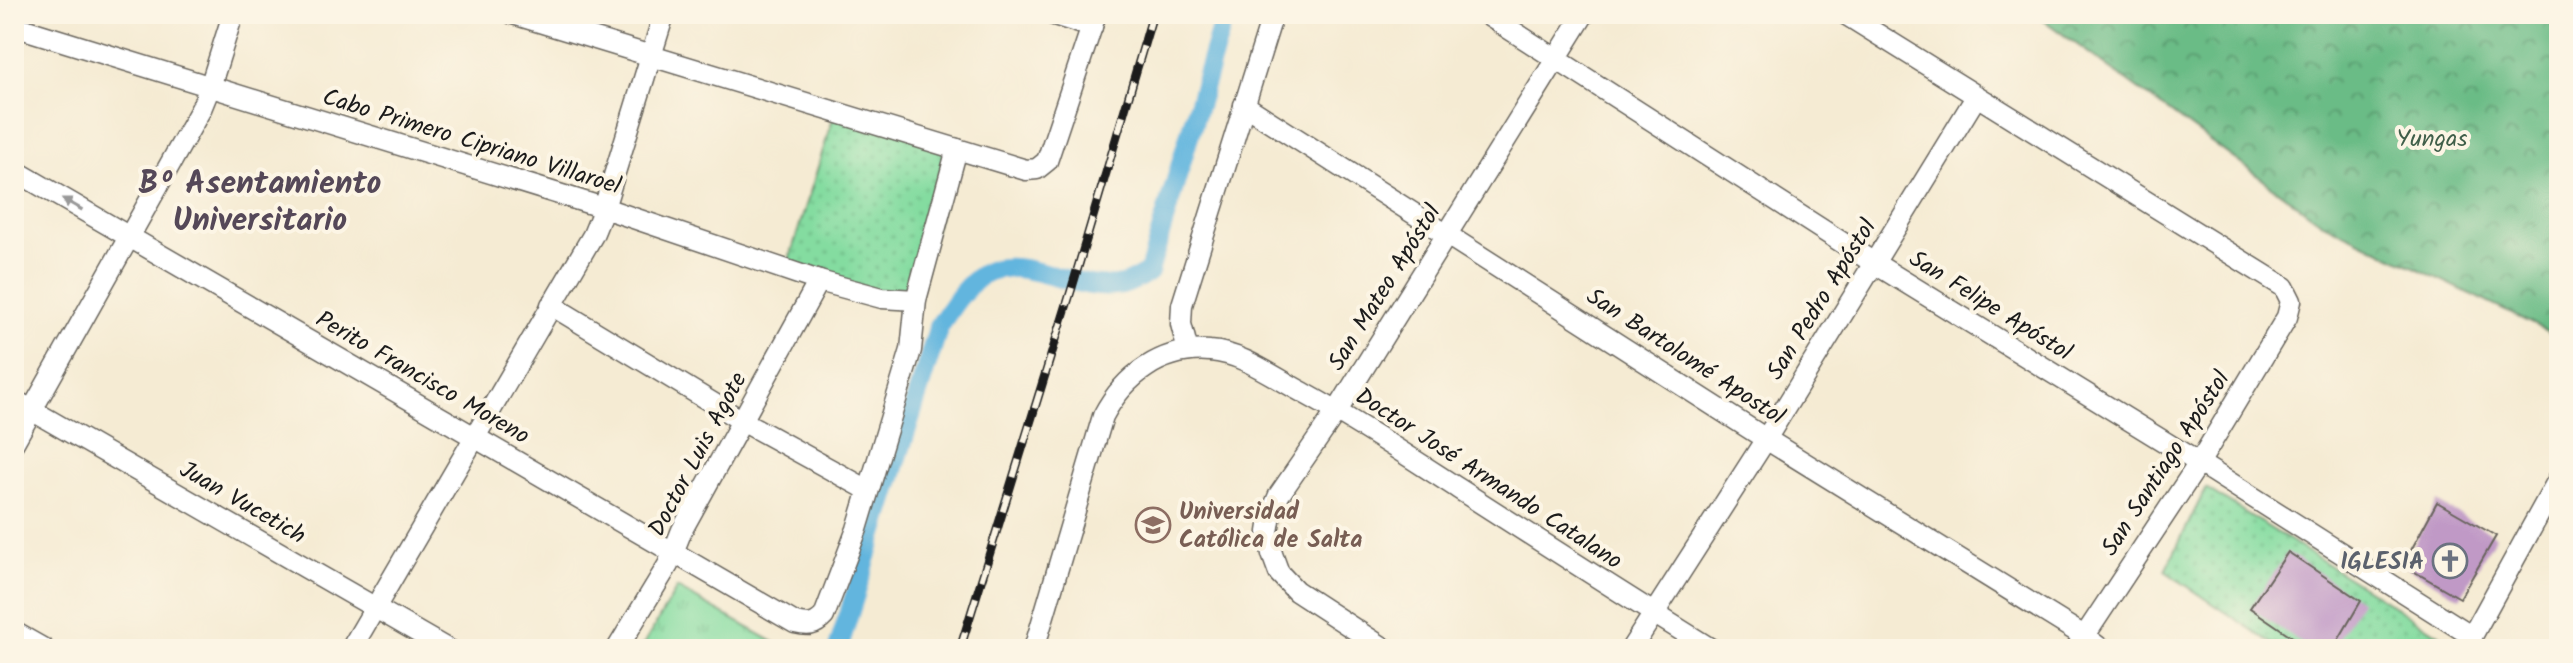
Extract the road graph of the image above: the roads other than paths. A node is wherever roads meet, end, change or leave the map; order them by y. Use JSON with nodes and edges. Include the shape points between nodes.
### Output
{"nodes":[{"id":1,"x":233,"y":14,"type":"edge"},
{"id":2,"x":513,"y":14,"type":"edge"},
{"id":3,"x":664,"y":14,"type":"edge"},
{"id":4,"x":1051,"y":14,"type":"edge"},
{"id":5,"x":1273,"y":14,"type":"edge"},
{"id":6,"x":1486,"y":14,"type":"edge"},
{"id":7,"x":1584,"y":14,"type":"edge"},
{"id":8,"x":1845,"y":14,"type":"edge"},
{"id":9,"x":1094,"y":21,"type":"edge"},
{"id":10,"x":14,"y":26,"type":"edge"},
{"id":11,"x":651,"y":56,"type":"junction"},
{"id":12,"x":1557,"y":58,"type":"junction"},
{"id":13,"x":210,"y":87,"type":"junction"},
{"id":14,"x":1976,"y":97,"type":"junction"},
{"id":15,"x":1244,"y":105,"type":"junction"},
{"id":16,"x":957,"y":149,"type":"junction"},
{"id":17,"x":14,"y":170,"type":"edge"},
{"id":18,"x":604,"y":208,"type":"junction"},
{"id":19,"x":1448,"y":235,"type":"junction"},
{"id":20,"x":130,"y":238,"type":"junction"},
{"id":21,"x":1874,"y":263,"type":"junction"},
{"id":22,"x":819,"y":281,"type":"junction"},
{"id":23,"x":916,"y":300,"type":"junction"},
{"id":24,"x":551,"y":305,"type":"junction"},
{"id":25,"x":1188,"y":351,"type":"junction"},
{"id":26,"x":23,"y":405,"type":"edge"},
{"id":27,"x":1337,"y":411,"type":"junction"},
{"id":28,"x":744,"y":422,"type":"junction"},
{"id":29,"x":475,"y":436,"type":"junction"},
{"id":30,"x":1766,"y":439,"type":"junction"},
{"id":31,"x":14,"y":442,"type":"edge"},
{"id":32,"x":2199,"y":463,"type":"junction"},
{"id":33,"x":2559,"y":478,"type":"edge"},
{"id":34,"x":868,"y":490,"type":"junction"},
{"id":35,"x":2553,"y":505,"type":"edge"},
{"id":36,"x":673,"y":552,"type":"junction"},
{"id":37,"x":375,"y":608,"type":"junction"},
{"id":38,"x":1654,"y":614,"type":"junction"},
{"id":39,"x":14,"y":632,"type":"edge"},
{"id":40,"x":2080,"y":642,"type":"edge"},
{"id":41,"x":2469,"y":642,"type":"edge"},
{"id":42,"x":44,"y":649,"type":"edge"},
{"id":43,"x":351,"y":649,"type":"edge"},
{"id":44,"x":447,"y":649,"type":"edge"},
{"id":45,"x":617,"y":649,"type":"edge"},
{"id":46,"x":1034,"y":649,"type":"edge"},
{"id":47,"x":1385,"y":649,"type":"edge"},
{"id":48,"x":1631,"y":649,"type":"edge"},
{"id":49,"x":1711,"y":649,"type":"edge"},
{"id":50,"x":2101,"y":649,"type":"edge"}],
"edges":[{"from":1,"to":13,"type":"street"},
{"from":2,"to":11,"type":"street"},
{"from":3,"to":11,"type":"street"},
{"from":4,"to":9,"type":"street"},
{"from":5,"to":15,"type":"street"},
{"from":6,"to":12,"type":"street","name":"San Felipe Apóstol"},
{"from":7,"to":12,"type":"street","name":"San Mateo Apóstol"},
{"from":8,"to":14,"type":"street"},
{"from":9,"to":16,"type":"street","via":[[1047,161],[1026,170]]},
{"from":10,"to":13,"type":"street","name":"Cabo Primero Cipriano Villaroel"},
{"from":11,"to":16,"type":"street"},
{"from":11,"to":18,"type":"street"},
{"from":12,"to":19,"type":"street","name":"San Mateo Apóstol"},
{"from":12,"to":21,"type":"street","name":"San Felipe Apóstol"},
{"from":13,"to":18,"type":"street","name":"Cabo Primero Cipriano Villaroel"},
{"from":13,"to":20,"type":"street"},
{"from":14,"to":21,"type":"street","name":"San Pedro Apóstol"},
{"from":14,"to":32,"type":"street","name":"San Santiago Apóstol","via":[[2284,287],[2291,301],[2287,317]]},
{"from":15,"to":19,"type":"street","name":"San Bartolomé Apostol"},
{"from":15,"to":25,"type":"street","via":[[1182,305]]},
{"from":16,"to":23,"type":"street"},
{"from":20,"to":17,"type":"street","name":"Perito Francisco Moreno","one_way":true},
{"from":18,"to":22,"type":"street","name":"Cabo Primero Cipriano Villaroel"},
{"from":18,"to":24,"type":"street"},
{"from":19,"to":27,"type":"street","name":"San Mateo Apóstol"},
{"from":19,"to":30,"type":"street","name":"San Bartolomé Apostol"},
{"from":20,"to":26,"type":"street"},
{"from":20,"to":29,"type":"street","name":"Perito Francisco Moreno"},
{"from":21,"to":30,"type":"street","name":"San Pedro Apóstol"},
{"from":21,"to":32,"type":"street","name":"San Felipe Apóstol"},
{"from":22,"to":23,"type":"street","name":"Cabo Primero Cipriano Villaroel","via":[[882,298]]},
{"from":22,"to":28,"type":"street","name":"Doctor Luis Agote"},
{"from":23,"to":34,"type":"street","via":[[911,350]]},
{"from":24,"to":28,"type":"street"},
{"from":24,"to":29,"type":"street"},
{"from":25,"to":27,"type":"street","name":"Doctor José Armando Catalano","via":[[1236,357]]},
{"from":25,"to":46,"type":"street","via":[[1134,374],[1103,416]]},
{"from":26,"to":31,"type":"street"},
{"from":26,"to":37,"type":"street","name":"Juan Vucetich"},
{"from":27,"to":38,"type":"street","name":"Doctor José Armando Catalano"},
{"from":27,"to":47,"type":"street","name":"San Mateo Apóstol","via":[[1279,495],[1268,532],[1272,554],[1279,573],[1296,591]]},
{"from":28,"to":34,"type":"street"},
{"from":28,"to":36,"type":"street","name":"Doctor Luis Agote"},
{"from":29,"to":36,"type":"street","name":"Perito Francisco Moreno"},
{"from":29,"to":37,"type":"street"},
{"from":30,"to":38,"type":"street","name":"San Pedro Apóstol"},
{"from":30,"to":40,"type":"street","name":"San Bartolomé Apostol"},
{"from":32,"to":40,"type":"street","name":"San Santiago Apóstol"},
{"from":32,"to":41,"type":"street","name":"San Felipe Apóstol"},
{"from":33,"to":35,"type":"street"},
{"from":34,"to":36,"type":"street","name":"Perito Francisco Moreno","via":[[831,602],[818,623],[795,623]]},
{"from":35,"to":41,"type":"street"},
{"from":36,"to":45,"type":"street","name":"Doctor Luis Agote"},
{"from":37,"to":43,"type":"street"},
{"from":37,"to":44,"type":"street","name":"Juan Vucetich"},
{"from":38,"to":48,"type":"street","name":"San Pedro Apóstol"},
{"from":38,"to":49,"type":"street","name":"Doctor José Armando Catalano"},
{"from":39,"to":42,"type":"street"},
{"from":40,"to":50,"type":"street","name":"San Bartolomé Apostol"}]}
